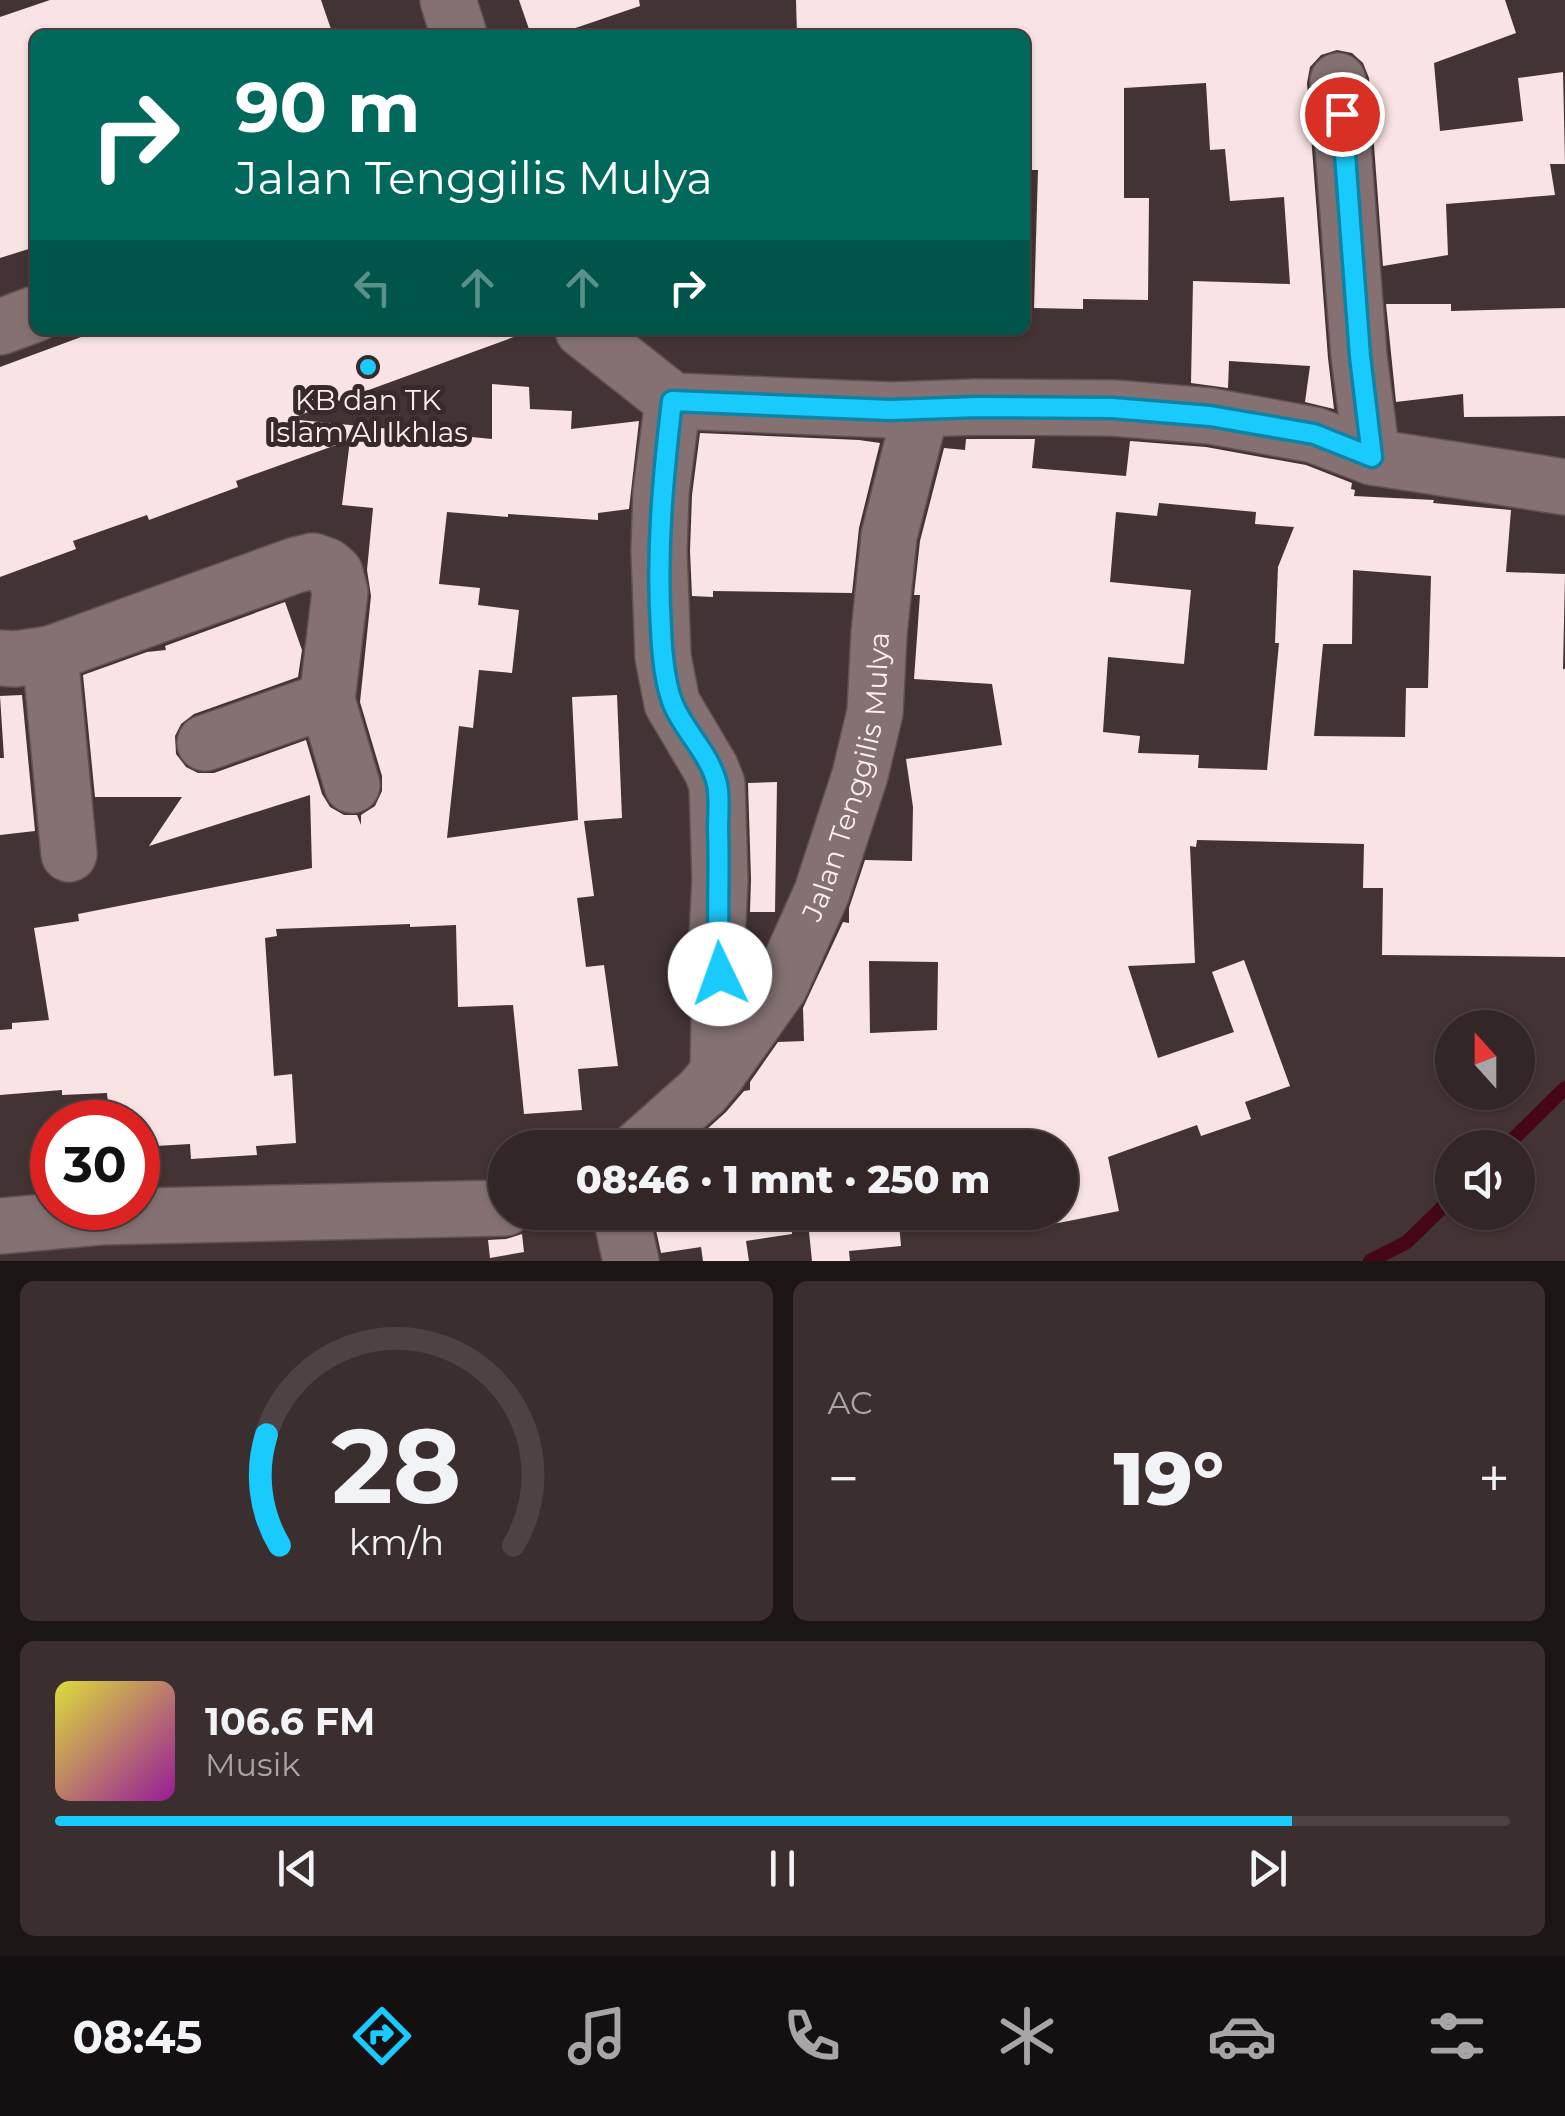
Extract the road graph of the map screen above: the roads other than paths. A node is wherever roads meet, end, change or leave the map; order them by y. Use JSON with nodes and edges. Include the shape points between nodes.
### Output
{"nodes":[{"id":1,"x":448,"y":0,"type":"edge"},
{"id":2,"x":457,"y":30,"type":"edge"},
{"id":3,"x":1338,"y":80,"type":"dead end"},
{"id":4,"x":30,"y":316,"type":"edge"},
{"id":5,"x":0,"y":327,"type":"edge"},
{"id":6,"x":589,"y":335,"type":"edge"},
{"id":7,"x":672,"y":401,"type":"junction"},
{"id":8,"x":921,"y":410,"type":"junction"},
{"id":9,"x":1372,"y":457,"type":"junction"},
{"id":10,"x":1565,"y":488,"type":"edge"},
{"id":11,"x":25,"y":656,"type":"edge"},
{"id":12,"x":327,"y":700,"type":"junction"},
{"id":13,"x":206,"y":743,"type":"dead end"},
{"id":14,"x":352,"y":785,"type":"dead end"},
{"id":15,"x":69,"y":854,"type":"dead end"},
{"id":16,"x":718,"y":1073,"type":"junction"},
{"id":17,"x":659,"y":1130,"type":"edge"},
{"id":18,"x":488,"y":1209,"type":"edge"},
{"id":19,"x":0,"y":1226,"type":"edge"},
{"id":20,"x":624,"y":1230,"type":"edge"},
{"id":21,"x":102,"y":1239,"type":"edge"},
{"id":22,"x":631,"y":1261,"type":"edge"}],
"edges":[{"from":1,"to":2,"type":"street"},
{"from":3,"to":9,"type":"street"},
{"from":4,"to":5,"type":"street"},
{"from":6,"to":7,"type":"street"},
{"from":7,"to":8,"type":"street"},
{"from":7,"to":16,"type":"street","via":[[660,512],[661,638],[672,703],[717,784]]},
{"from":8,"to":9,"type":"street","via":[[1112,408],[1210,416],[1314,434]]},
{"from":8,"to":16,"type":"street","name":"Jalan Tenggilis Mulya","via":[[889,536],[875,712],[860,776],[822,892],[780,986]]},
{"from":9,"to":10,"type":"street"},
{"from":11,"to":12,"type":"street","via":[[313,561],[335,573],[340,592]]},
{"from":11,"to":15,"type":"street"},
{"from":12,"to":13,"type":"street"},
{"from":12,"to":14,"type":"street"},
{"from":16,"to":17,"type":"street","name":"Jalan Tenggilis Mulya"},
{"from":18,"to":21,"type":"street"},
{"from":19,"to":21,"type":"street"},
{"from":20,"to":22,"type":"street"}]}
